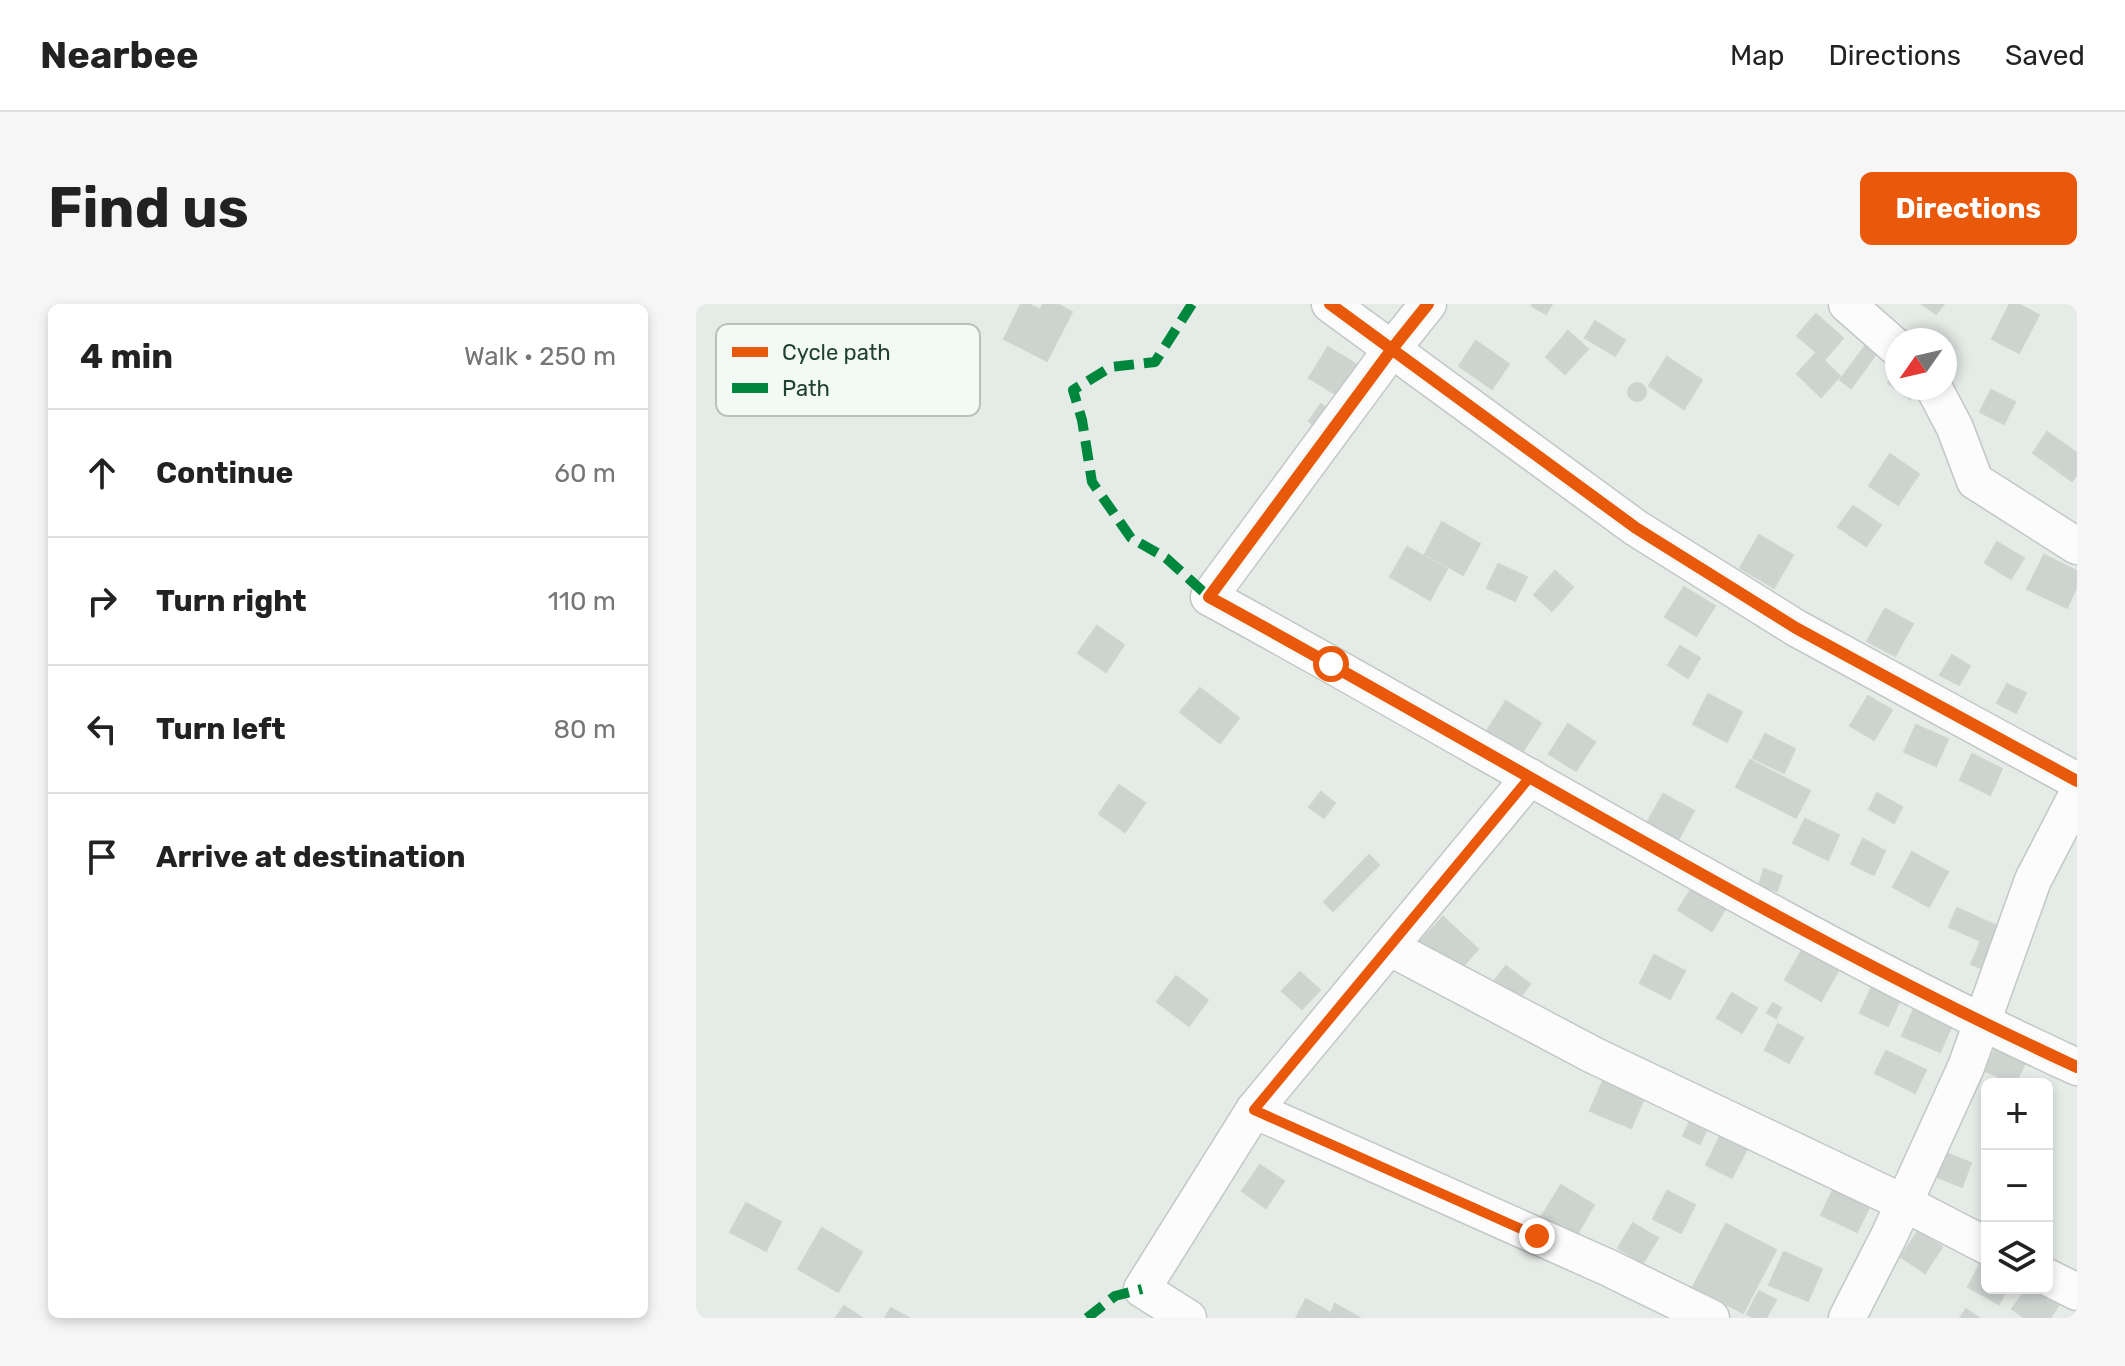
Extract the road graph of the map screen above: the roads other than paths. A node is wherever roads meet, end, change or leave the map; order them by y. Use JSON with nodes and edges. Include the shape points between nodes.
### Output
{"nodes":[{"id":1,"x":1330,"y":304,"type":"edge"},
{"id":2,"x":1428,"y":304,"type":"edge"},
{"id":3,"x":1847,"y":304,"type":"edge"},
{"id":4,"x":1885,"y":337,"type":"edge"},
{"id":5,"x":1392,"y":349,"type":"junction"},
{"id":6,"x":1940,"y":400,"type":"edge"},
{"id":7,"x":2077,"y":546,"type":"edge"},
{"id":8,"x":1530,"y":777,"type":"junction"},
{"id":9,"x":2077,"y":781,"type":"edge"},
{"id":10,"x":2077,"y":795,"type":"edge"},
{"id":11,"x":1389,"y":947,"type":"junction"},
{"id":12,"x":1981,"y":1023,"type":"junction"},
{"id":13,"x":2077,"y":1067,"type":"edge"},
{"id":14,"x":1254,"y":1110,"type":"junction"},
{"id":15,"x":1904,"y":1203,"type":"junction"},
{"id":16,"x":1981,"y":1243,"type":"edge"},
{"id":17,"x":2053,"y":1280,"type":"edge"},
{"id":18,"x":2077,"y":1292,"type":"edge"},
{"id":19,"x":1188,"y":1318,"type":"edge"},
{"id":20,"x":1711,"y":1318,"type":"edge"},
{"id":21,"x":1847,"y":1318,"type":"edge"}],
"edges":[{"from":1,"to":5,"type":"street"},
{"from":2,"to":5,"type":"street"},
{"from":3,"to":4,"type":"street"},
{"from":5,"to":8,"type":"street","via":[[1209,597]]},
{"from":5,"to":9,"type":"street","via":[[1663,544],[1796,628]]},
{"from":6,"to":7,"type":"street","via":[[1975,481]]},
{"from":8,"to":11,"type":"street"},
{"from":8,"to":12,"type":"street"},
{"from":10,"to":12,"type":"street","via":[[2033,880]]},
{"from":11,"to":14,"type":"street"},
{"from":11,"to":15,"type":"street","via":[[1593,1055]]},
{"from":12,"to":13,"type":"street"},
{"from":12,"to":15,"type":"street"},
{"from":14,"to":19,"type":"street","via":[[1142,1289]]},
{"from":14,"to":20,"type":"street"},
{"from":15,"to":16,"type":"street"},
{"from":15,"to":21,"type":"street"},
{"from":17,"to":18,"type":"street"}]}
